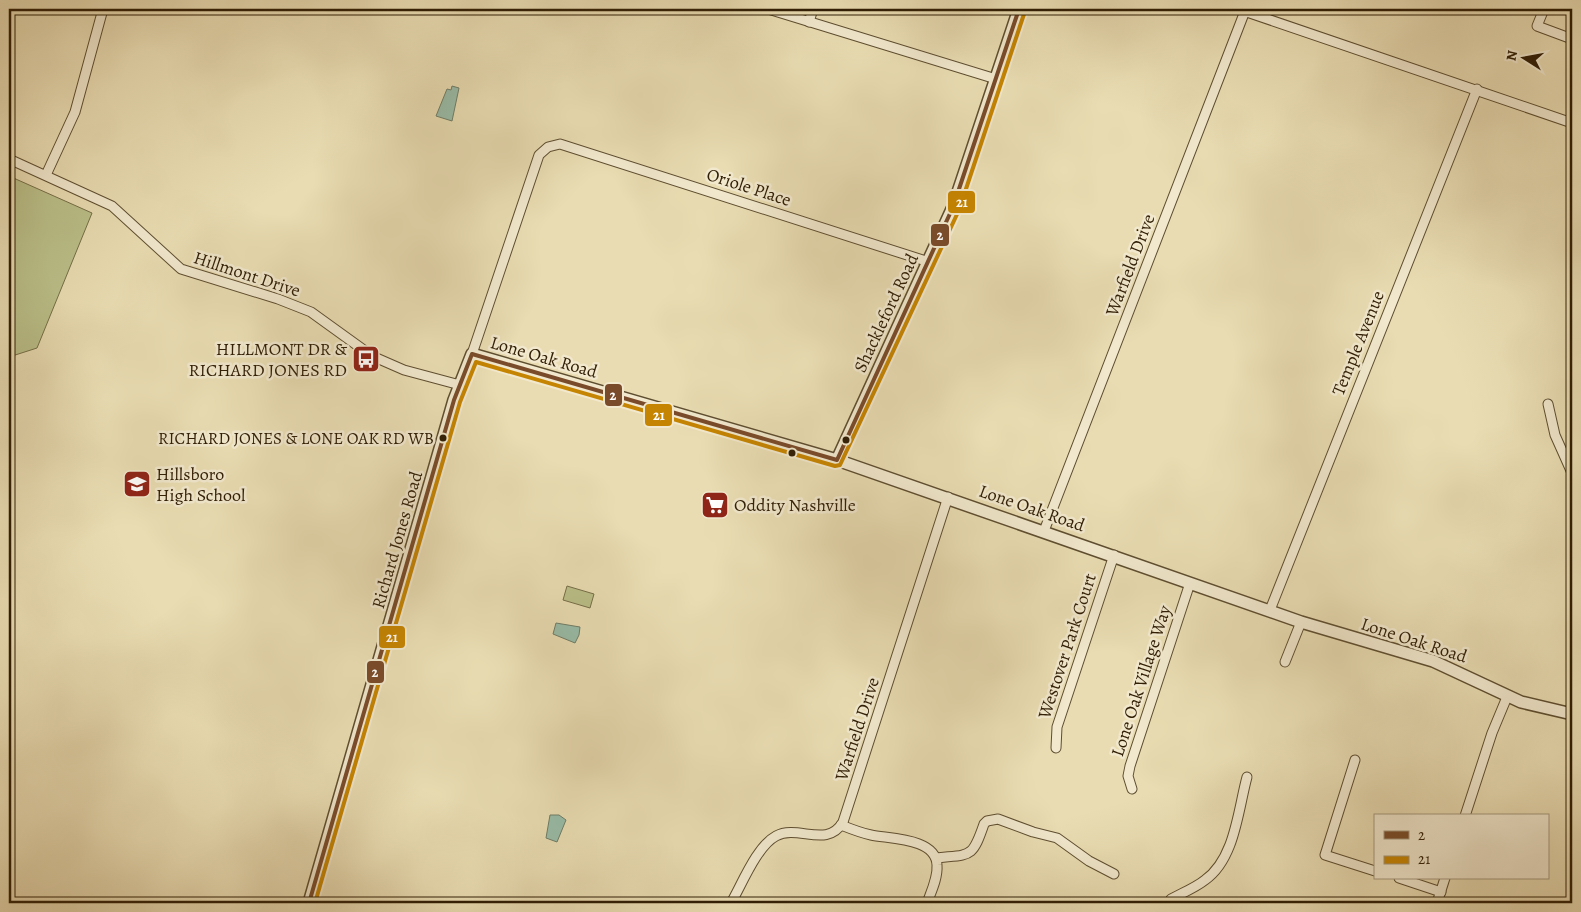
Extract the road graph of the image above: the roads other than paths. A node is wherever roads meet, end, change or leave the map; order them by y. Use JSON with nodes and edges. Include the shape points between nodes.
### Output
{"nodes":[{"id":1,"x":103,"y":9,"type":"edge"},
{"id":2,"x":768,"y":9,"type":"edge"},
{"id":3,"x":813,"y":9,"type":"edge"},
{"id":4,"x":1019,"y":9,"type":"edge"},
{"id":5,"x":1544,"y":9,"type":"edge"},
{"id":6,"x":1242,"y":10,"type":"edge"},
{"id":7,"x":809,"y":22,"type":"junction"},
{"id":8,"x":1572,"y":39,"type":"edge"},
{"id":9,"x":996,"y":79,"type":"junction"},
{"id":10,"x":1477,"y":89,"type":"junction"},
{"id":11,"x":1572,"y":123,"type":"edge"},
{"id":12,"x":560,"y":144,"type":"joint"},
{"id":13,"x":9,"y":159,"type":"edge"},
{"id":14,"x":46,"y":175,"type":"junction"},
{"id":15,"x":929,"y":262,"type":"junction"},
{"id":16,"x":472,"y":354,"type":"junction"},
{"id":17,"x":460,"y":385,"type":"junction"},
{"id":18,"x":1548,"y":404,"type":"dead end"},
{"id":19,"x":837,"y":460,"type":"junction"},
{"id":20,"x":1572,"y":473,"type":"edge"},
{"id":21,"x":948,"y":497,"type":"junction"},
{"id":22,"x":1044,"y":531,"type":"junction"},
{"id":23,"x":1114,"y":555,"type":"junction"},
{"id":24,"x":1190,"y":583,"type":"junction"},
{"id":25,"x":1270,"y":610,"type":"junction"},
{"id":26,"x":1301,"y":622,"type":"junction"},
{"id":27,"x":1285,"y":662,"type":"dead end"},
{"id":28,"x":1507,"y":696,"type":"junction"},
{"id":29,"x":1572,"y":714,"type":"edge"},
{"id":30,"x":1056,"y":748,"type":"dead end"},
{"id":31,"x":1355,"y":760,"type":"dead end"},
{"id":32,"x":1247,"y":777,"type":"dead end"},
{"id":33,"x":1132,"y":789,"type":"dead end"},
{"id":34,"x":1466,"y":814,"type":"edge"},
{"id":35,"x":841,"y":825,"type":"junction"},
{"id":36,"x":936,"y":858,"type":"junction"},
{"id":37,"x":1374,"y":870,"type":"edge"},
{"id":38,"x":1114,"y":874,"type":"dead end"},
{"id":39,"x":1405,"y":880,"type":"edge"},
{"id":40,"x":1445,"y":880,"type":"edge"},
{"id":41,"x":1441,"y":892,"type":"junction"},
{"id":42,"x":309,"y":903,"type":"edge"},
{"id":43,"x":731,"y":903,"type":"edge"},
{"id":44,"x":927,"y":903,"type":"edge"},
{"id":45,"x":1168,"y":903,"type":"edge"},
{"id":46,"x":1438,"y":903,"type":"edge"}],
"edges":[{"from":1,"to":14,"type":"street","via":[[75,112]]},
{"from":2,"to":7,"type":"street"},
{"from":3,"to":7,"type":"street"},
{"from":4,"to":9,"type":"street","name":"Shackleford Road"},
{"from":5,"to":8,"type":"street","via":[[1537,26]]},
{"from":6,"to":10,"type":"street"},
{"from":6,"to":22,"type":"street","name":"Warfield Drive"},
{"from":7,"to":9,"type":"street"},
{"from":9,"to":15,"type":"street","name":"Shackleford Road","via":[[952,207]]},
{"from":10,"to":11,"type":"street"},
{"from":10,"to":25,"type":"street","name":"Temple Avenue"},
{"from":12,"to":15,"type":"street","name":"Oriole Place"},
{"from":12,"to":16,"type":"street","name":"Richard Jones Road","via":[[548,147],[539,155]]},
{"from":13,"to":14,"type":"street","name":"Hillmont Drive"},
{"from":14,"to":17,"type":"street","name":"Hillmont Drive","via":[[112,206],[181,270],[311,312],[372,356],[404,370]]},
{"from":15,"to":19,"type":"street","name":"Shackleford Road"},
{"from":16,"to":17,"type":"street","name":"Richard Jones Road"},
{"from":16,"to":19,"type":"street","name":"Lone Oak Road"},
{"from":17,"to":42,"type":"street","name":"Richard Jones Road"},
{"from":18,"to":20,"type":"street","via":[[1556,435]]},
{"from":19,"to":21,"type":"street","name":"Lone Oak Road"},
{"from":21,"to":22,"type":"street","name":"Lone Oak Road"},
{"from":21,"to":35,"type":"street","name":"Warfield Drive"},
{"from":22,"to":23,"type":"street","name":"Lone Oak Road"},
{"from":23,"to":24,"type":"street","name":"Lone Oak Road"},
{"from":23,"to":30,"type":"street","name":"Westover Park Court","via":[[1057,727]]},
{"from":24,"to":25,"type":"street","name":"Lone Oak Road"},
{"from":24,"to":33,"type":"street","name":"Lone Oak Village Way","via":[[1130,766],[1128,776]]},
{"from":25,"to":26,"type":"street","name":"Lone Oak Road"},
{"from":26,"to":27,"type":"street"},
{"from":26,"to":28,"type":"street","name":"Lone Oak Road","via":[[1433,661]]},
{"from":28,"to":29,"type":"street","name":"Lone Oak Road"},
{"from":28,"to":34,"type":"street"},
{"from":31,"to":37,"type":"street","via":[[1325,855]]},
{"from":32,"to":45,"type":"street","via":[[1228,848],[1219,866],[1206,880]]},
{"from":35,"to":36,"type":"street","via":[[870,835],[918,844]]},
{"from":35,"to":43,"type":"street","via":[[825,835],[776,835],[759,853]]},
{"from":36,"to":38,"type":"street","via":[[970,854],[976,848],[986,821],[998,819],[1057,838]]},
{"from":36,"to":44,"type":"street","via":[[937,872]]},
{"from":39,"to":41,"type":"street"},
{"from":40,"to":41,"type":"street"},
{"from":41,"to":46,"type":"street"}]}
